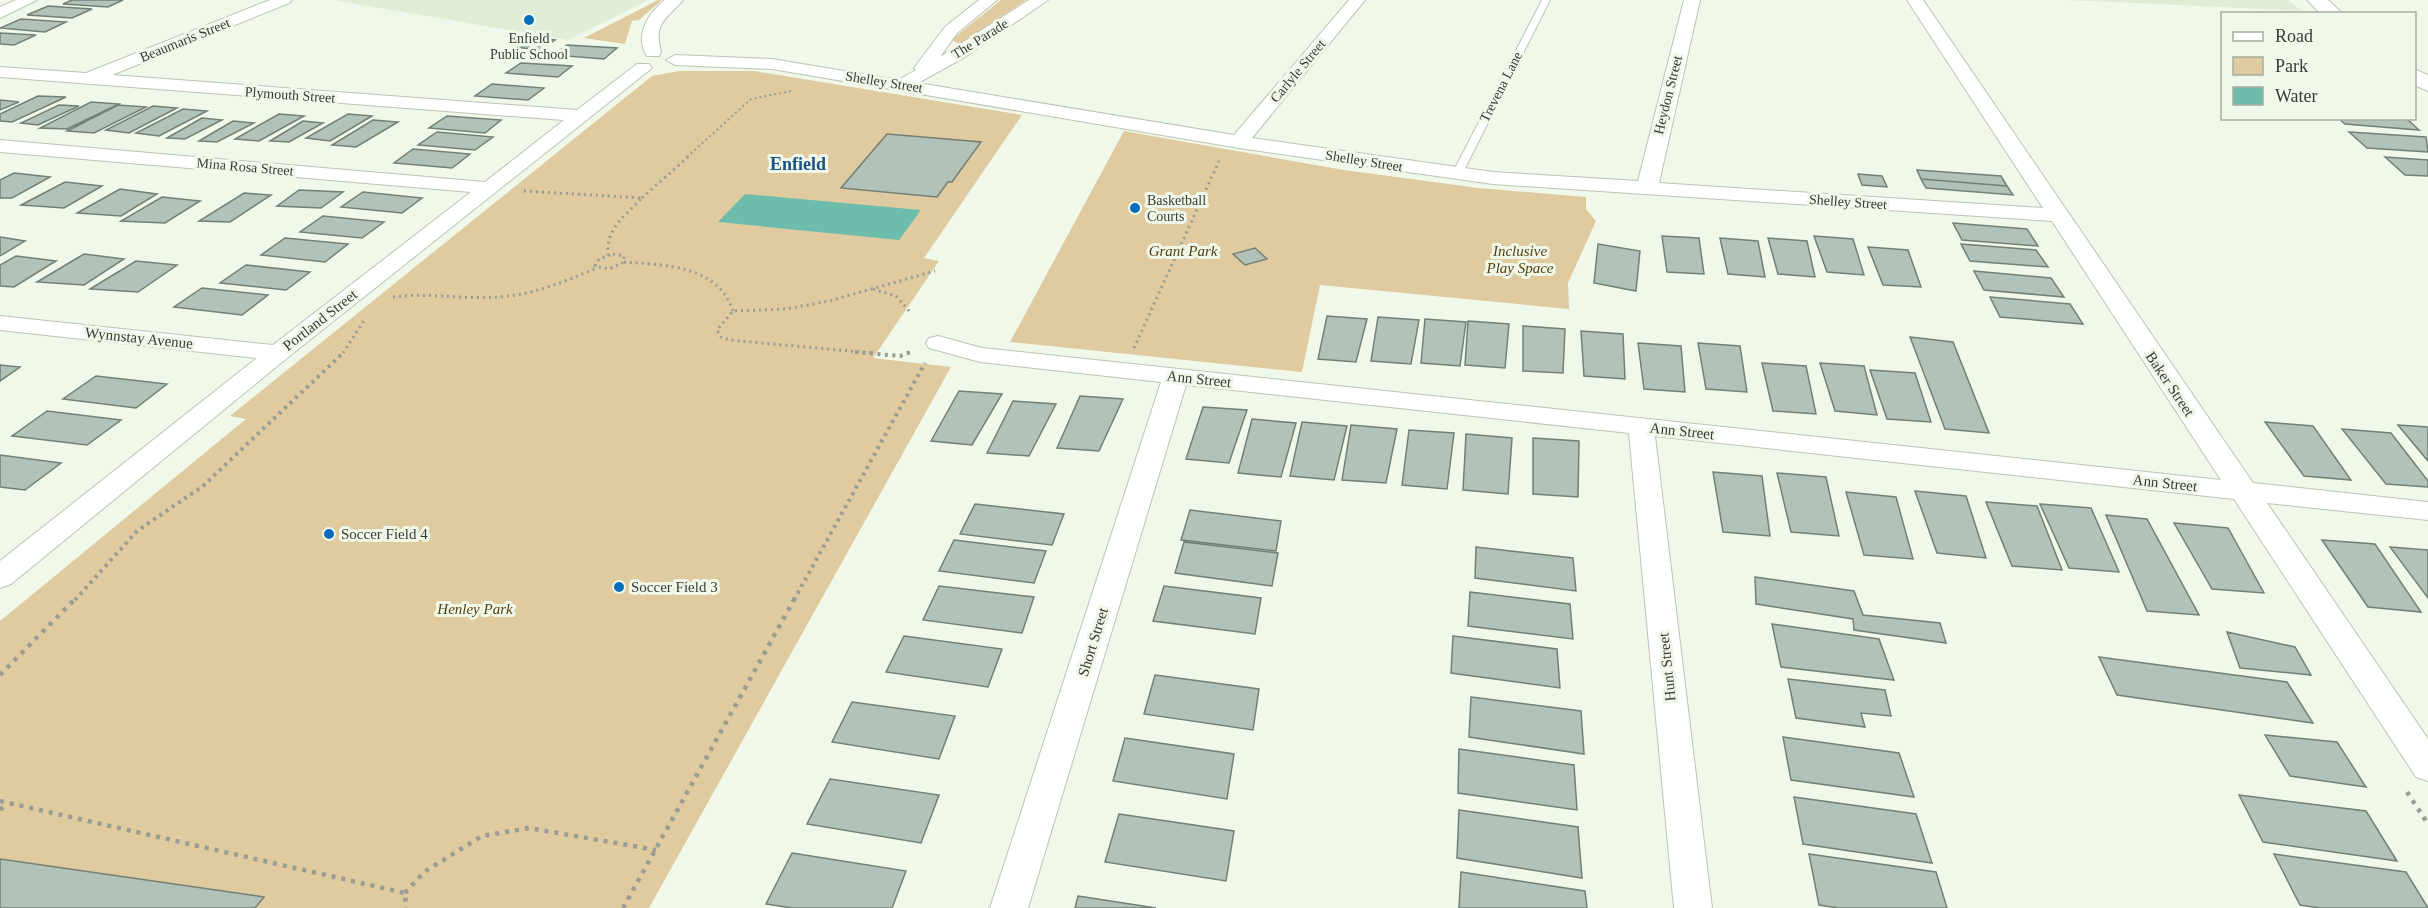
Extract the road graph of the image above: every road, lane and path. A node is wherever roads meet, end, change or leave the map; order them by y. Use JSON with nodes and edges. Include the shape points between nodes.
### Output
{"nodes":[{"id":1,"x":29,"y":0,"type":"edge"},
{"id":2,"x":284,"y":0,"type":"edge"},
{"id":3,"x":675,"y":0,"type":"edge"},
{"id":4,"x":989,"y":0,"type":"edge"},
{"id":5,"x":1040,"y":0,"type":"edge"},
{"id":6,"x":1357,"y":0,"type":"edge"},
{"id":7,"x":1546,"y":0,"type":"edge"},
{"id":8,"x":1692,"y":0,"type":"edge"},
{"id":9,"x":1915,"y":0,"type":"edge"},
{"id":10,"x":2316,"y":0,"type":"edge"},
{"id":11,"x":2331,"y":12,"type":"edge"},
{"id":12,"x":0,"y":13,"type":"edge"},
{"id":13,"x":648,"y":60,"type":"junction"},
{"id":14,"x":0,"y":72,"type":"edge"},
{"id":15,"x":919,"y":74,"type":"junction"},
{"id":16,"x":2416,"y":76,"type":"edge"},
{"id":17,"x":86,"y":80,"type":"junction"},
{"id":18,"x":902,"y":85,"type":"junction"},
{"id":19,"x":2428,"y":85,"type":"edge"},
{"id":20,"x":796,"y":90,"type":"dead end"},
{"id":21,"x":580,"y":116,"type":"junction"},
{"id":22,"x":1239,"y":142,"type":"junction"},
{"id":23,"x":0,"y":146,"type":"edge"},
{"id":24,"x":1222,"y":158,"type":"dead end"},
{"id":25,"x":1457,"y":174,"type":"junction"},
{"id":26,"x":489,"y":188,"type":"junction"},
{"id":27,"x":518,"y":190,"type":"dead end"},
{"id":28,"x":1649,"y":190,"type":"junction"},
{"id":29,"x":642,"y":198,"type":"junction"},
{"id":30,"x":2058,"y":215,"type":"junction"},
{"id":31,"x":608,"y":255,"type":"junction"},
{"id":32,"x":624,"y":262,"type":"junction"},
{"id":33,"x":597,"y":268,"type":"junction"},
{"id":34,"x":935,"y":271,"type":"dead end"},
{"id":35,"x":873,"y":288,"type":"junction"},
{"id":36,"x":367,"y":295,"type":"junction"},
{"id":37,"x":733,"y":311,"type":"junction"},
{"id":38,"x":910,"y":312,"type":"dead end"},
{"id":39,"x":0,"y":323,"type":"edge"},
{"id":40,"x":931,"y":352,"type":"joint"},
{"id":41,"x":278,"y":353,"type":"junction"},
{"id":42,"x":900,"y":356,"type":"dead end"},
{"id":43,"x":1131,"y":357,"type":"dead end"},
{"id":44,"x":1176,"y":376,"type":"junction"},
{"id":45,"x":1641,"y":426,"type":"junction"},
{"id":46,"x":2242,"y":491,"type":"junction"},
{"id":47,"x":2428,"y":511,"type":"edge"},
{"id":48,"x":0,"y":577,"type":"edge"},
{"id":49,"x":0,"y":675,"type":"edge"},
{"id":50,"x":2428,"y":767,"type":"edge"},
{"id":51,"x":0,"y":801,"type":"edge"},
{"id":52,"x":8,"y":803,"type":"junction"},
{"id":53,"x":0,"y":810,"type":"edge"},
{"id":54,"x":656,"y":850,"type":"junction"},
{"id":55,"x":405,"y":892,"type":"junction"},
{"id":56,"x":406,"y":908,"type":"edge"},
{"id":57,"x":623,"y":908,"type":"edge"},
{"id":58,"x":1009,"y":908,"type":"edge"},
{"id":59,"x":1694,"y":908,"type":"edge"}],
"edges":[{"from":1,"to":12,"type":"street"},
{"from":2,"to":17,"type":"street","name":"Beaumaris Street"},
{"from":3,"to":13,"type":"street","via":[[654,19]]},
{"from":4,"to":15,"type":"street","name":"The Parade","via":[[951,30]]},
{"from":5,"to":15,"type":"street","name":"The Parade"},
{"from":6,"to":22,"type":"street","name":"Carlyle Street"},
{"from":7,"to":25,"type":"lane","name":"Trevena Lane"},
{"from":8,"to":28,"type":"street","name":"Heydon Street","via":[[1648,177]]},
{"from":9,"to":30,"type":"street","name":"Baker Street"},
{"from":10,"to":11,"type":"main road"},
{"from":13,"to":18,"type":"street","name":"Shelley Street","via":[[673,53],[675,60],[772,64]]},
{"from":13,"to":21,"type":"street","name":"Portland Street"},
{"from":14,"to":17,"type":"street","name":"Plymouth Street"},
{"from":15,"to":18,"type":"street","name":"The Parade"},
{"from":16,"to":19,"type":"main road"},
{"from":17,"to":21,"type":"street","name":"Plymouth Street"},
{"from":18,"to":22,"type":"street","name":"Shelley Street"},
{"from":20,"to":29,"type":"path","via":[[751,99]]},
{"from":21,"to":26,"type":"street","name":"Portland Street"},
{"from":22,"to":25,"type":"street","name":"Shelley Street"},
{"from":23,"to":26,"type":"street","name":"Mina Rosa Street"},
{"from":24,"to":43,"type":"path"},
{"from":25,"to":28,"type":"street","name":"Shelley Street"},
{"from":26,"to":36,"type":"street","name":"Portland Street"},
{"from":27,"to":29,"type":"path"},
{"from":28,"to":30,"type":"street","name":"Shelley Street"},
{"from":29,"to":31,"type":"path","via":[[608,236]]},
{"from":30,"to":46,"type":"street","name":"Baker Street"},
{"from":31,"to":32,"type":"path","via":[[621,255]]},
{"from":31,"to":33,"type":"path","via":[[596,261]]},
{"from":32,"to":33,"type":"path","via":[[614,268]]},
{"from":32,"to":37,"type":"path","via":[[686,270],[710,280],[726,292]]},
{"from":33,"to":36,"type":"path","via":[[543,290],[507,296]]},
{"from":34,"to":35,"type":"path"},
{"from":35,"to":37,"type":"path","via":[[786,309]]},
{"from":35,"to":38,"type":"path","via":[[896,296]]},
{"from":36,"to":41,"type":"street","name":"Portland Street"},
{"from":36,"to":49,"type":"path","via":[[341,357],[203,486],[137,531]]},
{"from":37,"to":42,"type":"path","via":[[717,330],[721,338]]},
{"from":39,"to":41,"type":"street","name":"Wynnstay Avenue"},
{"from":40,"to":44,"type":"street","name":"Ann Street"},
{"from":40,"to":54,"type":"path"},
{"from":41,"to":48,"type":"street","name":"Portland Street"},
{"from":44,"to":45,"type":"street","name":"Ann Street"},
{"from":44,"to":58,"type":"street","name":"Short Street"},
{"from":45,"to":46,"type":"street","name":"Ann Street"},
{"from":45,"to":59,"type":"street","name":"Hunt Street"},
{"from":46,"to":47,"type":"street","name":"Ann Street"},
{"from":46,"to":50,"type":"street","name":"Baker Street"},
{"from":51,"to":52,"type":"path"},
{"from":52,"to":53,"type":"path"},
{"from":52,"to":55,"type":"path"},
{"from":54,"to":55,"type":"path","via":[[529,828],[482,836],[424,872]]},
{"from":54,"to":57,"type":"path"},
{"from":55,"to":56,"type":"path"}]}
